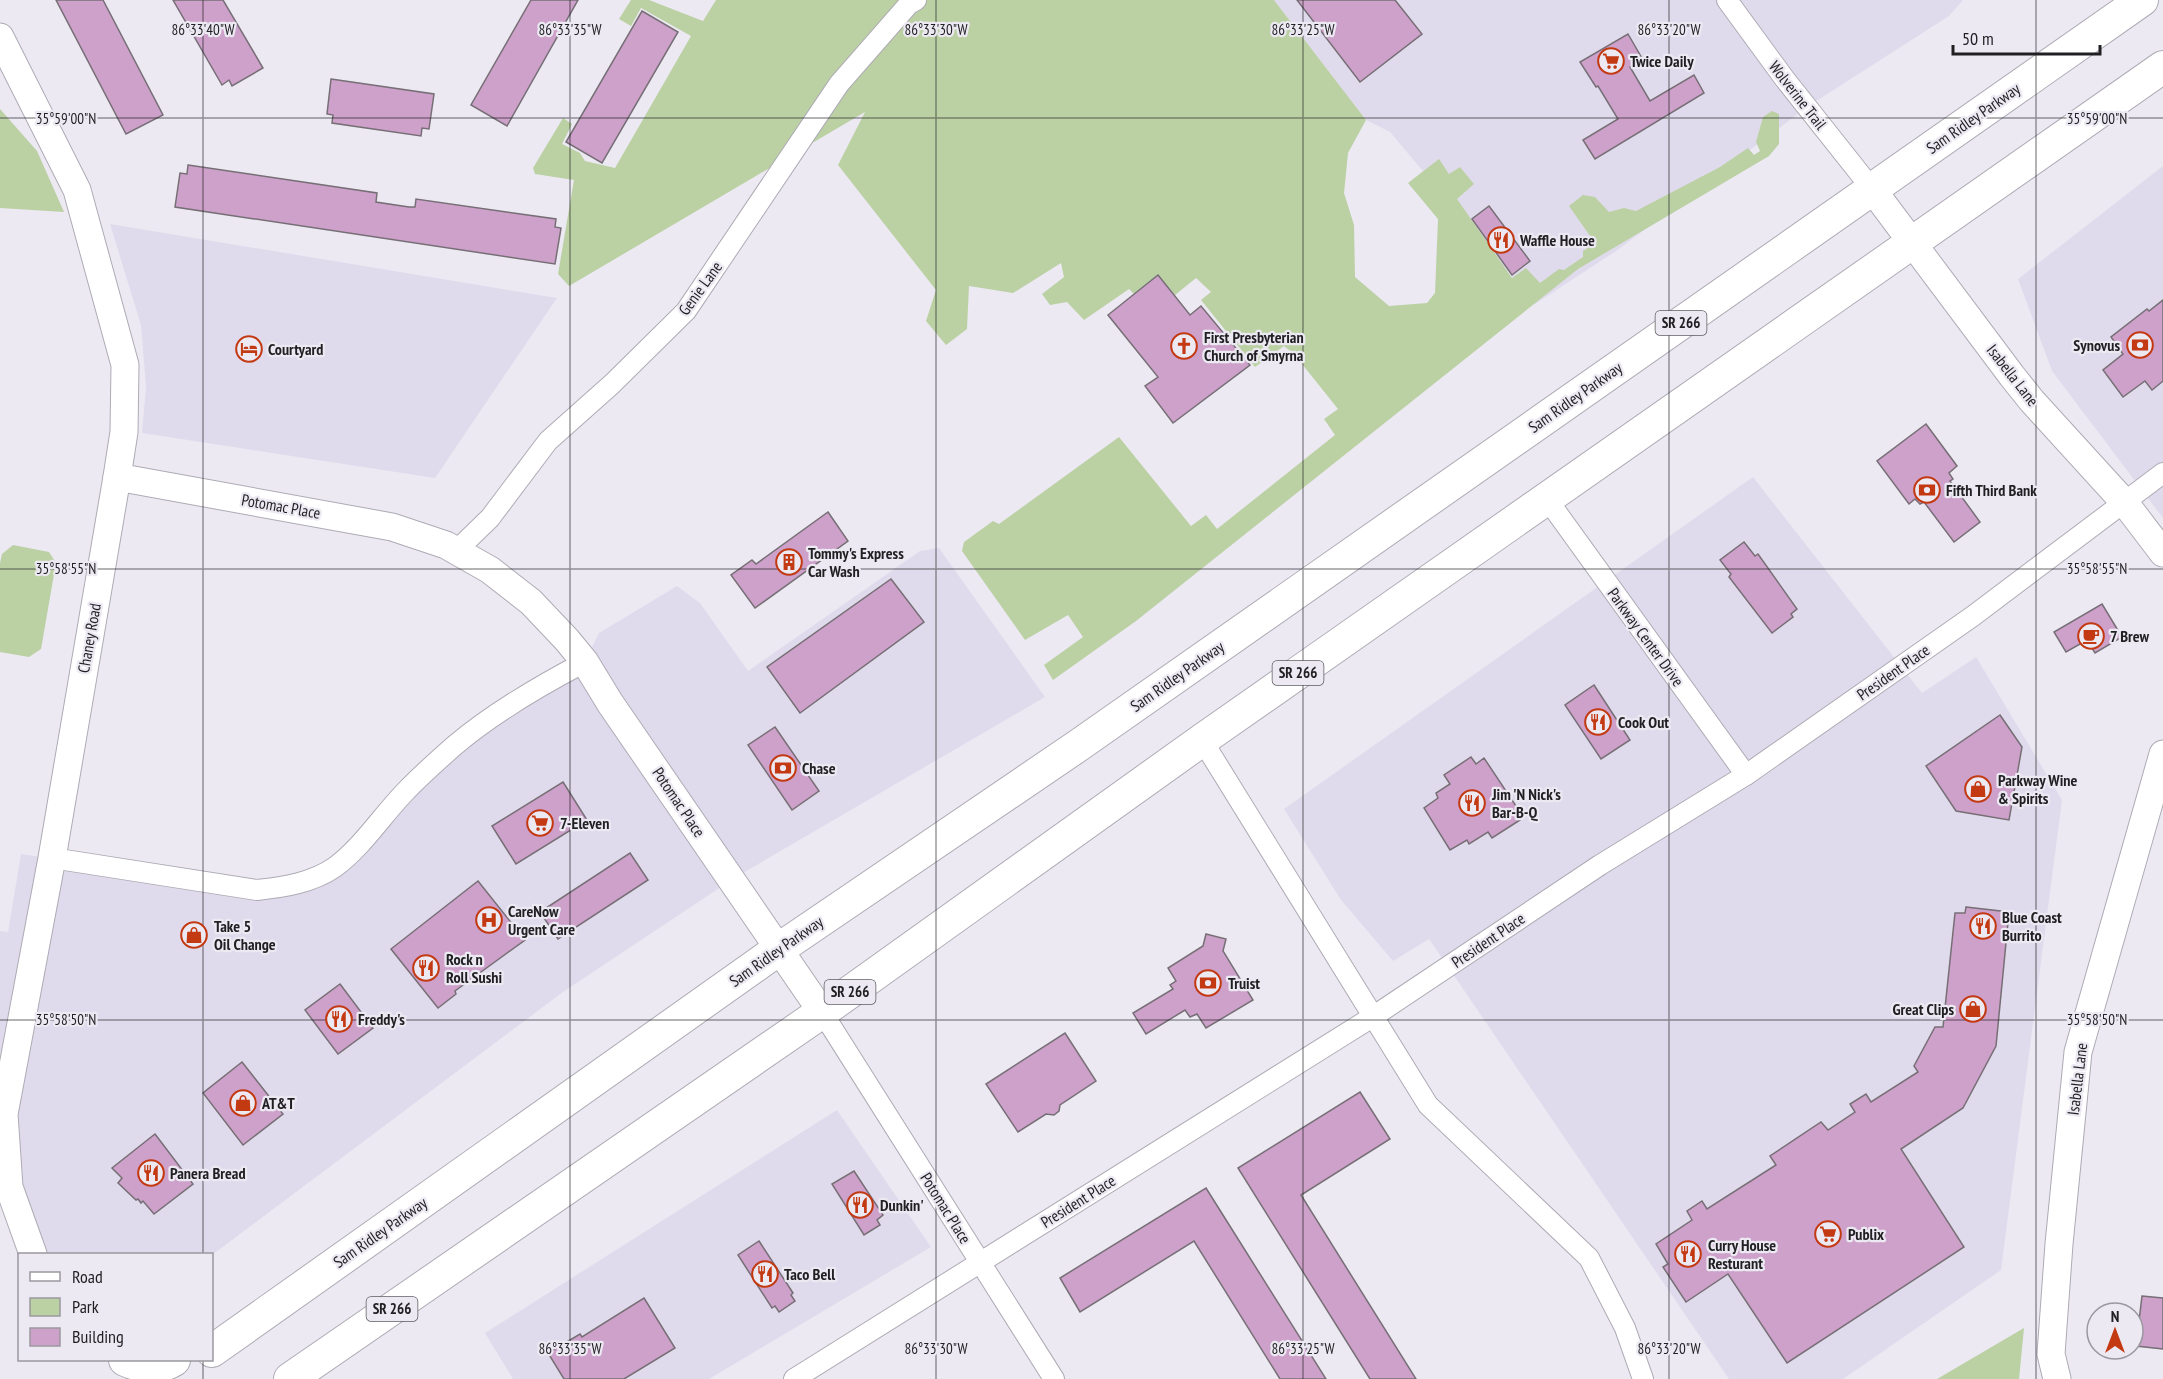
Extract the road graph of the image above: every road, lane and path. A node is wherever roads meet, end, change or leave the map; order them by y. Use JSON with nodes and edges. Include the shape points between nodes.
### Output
{"nodes":[{"id":1,"x":916,"y":0,"type":"edge"},
{"id":2,"x":1727,"y":0,"type":"edge"},
{"id":3,"x":2142,"y":0,"type":"edge"},
{"id":4,"x":0,"y":37,"type":"edge"},
{"id":5,"x":2163,"y":67,"type":"edge"},
{"id":6,"x":1872,"y":189,"type":"junction"},
{"id":7,"x":1913,"y":242,"type":"junction"},
{"id":8,"x":2163,"y":473,"type":"edge"},
{"id":9,"x":117,"y":477,"type":"junction"},
{"id":10,"x":1547,"y":499,"type":"junction"},
{"id":11,"x":2125,"y":503,"type":"junction"},
{"id":12,"x":456,"y":551,"type":"junction"},
{"id":13,"x":2163,"y":553,"type":"edge"},
{"id":14,"x":585,"y":662,"type":"junction"},
{"id":15,"x":1202,"y":740,"type":"junction"},
{"id":16,"x":2163,"y":754,"type":"edge"},
{"id":17,"x":1746,"y":775,"type":"junction"},
{"id":18,"x":52,"y":858,"type":"junction"},
{"id":19,"x":779,"y":949,"type":"junction"},
{"id":20,"x":822,"y":1012,"type":"junction"},
{"id":21,"x":1374,"y":1016,"type":"junction"},
{"id":22,"x":1,"y":1113,"type":"edge"},
{"id":23,"x":419,"y":1204,"type":"junction"},
{"id":24,"x":33,"y":1253,"type":"edge"},
{"id":25,"x":981,"y":1262,"type":"junction"},
{"id":26,"x":213,"y":1332,"type":"edge"},
{"id":27,"x":213,"y":1351,"type":"edge"},
{"id":28,"x":129,"y":1361,"type":"edge"},
{"id":29,"x":170,"y":1361,"type":"edge"},
{"id":30,"x":197,"y":1361,"type":"edge"},
{"id":31,"x":173,"y":1379,"type":"edge"},
{"id":32,"x":290,"y":1379,"type":"edge"},
{"id":33,"x":794,"y":1379,"type":"edge"},
{"id":34,"x":1053,"y":1379,"type":"edge"},
{"id":35,"x":1643,"y":1379,"type":"edge"},
{"id":36,"x":2057,"y":1379,"type":"edge"}],
"edges":[{"from":1,"to":12,"type":"street","name":"Genie Lane","via":[[839,84],[686,311],[548,441],[490,518]]},
{"from":2,"to":6,"type":"street","name":"Wolverine Trail"},
{"from":3,"to":6,"type":"main road","name":"Sam Ridley Parkway","number":"SR 266"},
{"from":4,"to":9,"type":"street","name":"Chaney Road","via":[[77,189],[125,365],[124,432]]},
{"from":5,"to":7,"type":"main road","number":"SR 266"},
{"from":6,"to":7,"type":"street","name":"Isabella Lane"},
{"from":6,"to":19,"type":"main road","name":"Sam Ridley Parkway","number":"SR 266","via":[[1088,738]]},
{"from":7,"to":10,"type":"main road","number":"SR 266"},
{"from":7,"to":11,"type":"street","name":"Isabella Lane","via":[[2032,400]]},
{"from":8,"to":11,"type":"street","name":"President Place"},
{"from":9,"to":12,"type":"street","name":"Potomac Place","via":[[392,526]]},
{"from":9,"to":18,"type":"street","name":"Chaney Road"},
{"from":10,"to":15,"type":"main road","number":"SR 266"},
{"from":10,"to":17,"type":"street","name":"Parkway Center Drive"},
{"from":11,"to":13,"type":"street","name":"Isabella Lane"},
{"from":11,"to":17,"type":"street","name":"President Place","via":[[1973,616]]},
{"from":12,"to":14,"type":"street","name":"Potomac Place","via":[[490,570],[531,602]]},
{"from":14,"to":18,"type":"street","via":[[544,683],[455,745],[403,793],[361,843],[314,878],[257,890]]},
{"from":14,"to":19,"type":"street","name":"Potomac Place"},
{"from":15,"to":20,"type":"main road","number":"SR 266"},
{"from":15,"to":21,"type":"street"},
{"from":16,"to":36,"type":"street","name":"Isabella Lane","via":[[2078,1052],[2051,1354]]},
{"from":17,"to":21,"type":"street","name":"President Place","via":[[1600,864]]},
{"from":18,"to":22,"type":"street","name":"Chaney Road"},
{"from":19,"to":20,"type":"street","name":"Potomac Place"},
{"from":19,"to":23,"type":"main road","name":"Sam Ridley Parkway","number":"SR 266"},
{"from":20,"to":25,"type":"street","name":"Potomac Place"},
{"from":20,"to":32,"type":"main road","number":"SR 266"},
{"from":21,"to":25,"type":"street","name":"President Place"},
{"from":21,"to":35,"type":"street","via":[[1428,1105],[1590,1258],[1625,1328]]},
{"from":22,"to":24,"type":"street","name":"Chaney Road","via":[[9,1187]]},
{"from":23,"to":26,"type":"main road","via":[[318,1260]]},
{"from":23,"to":27,"type":"main road","name":"Sam Ridley Parkway","number":"SR 266"},
{"from":25,"to":33,"type":"street","name":"President Place"},
{"from":25,"to":34,"type":"street","name":"Potomac Place"},
{"from":28,"to":29,"type":"main road","via":[[156,1367]]},
{"from":30,"to":31,"type":"main road"}]}
